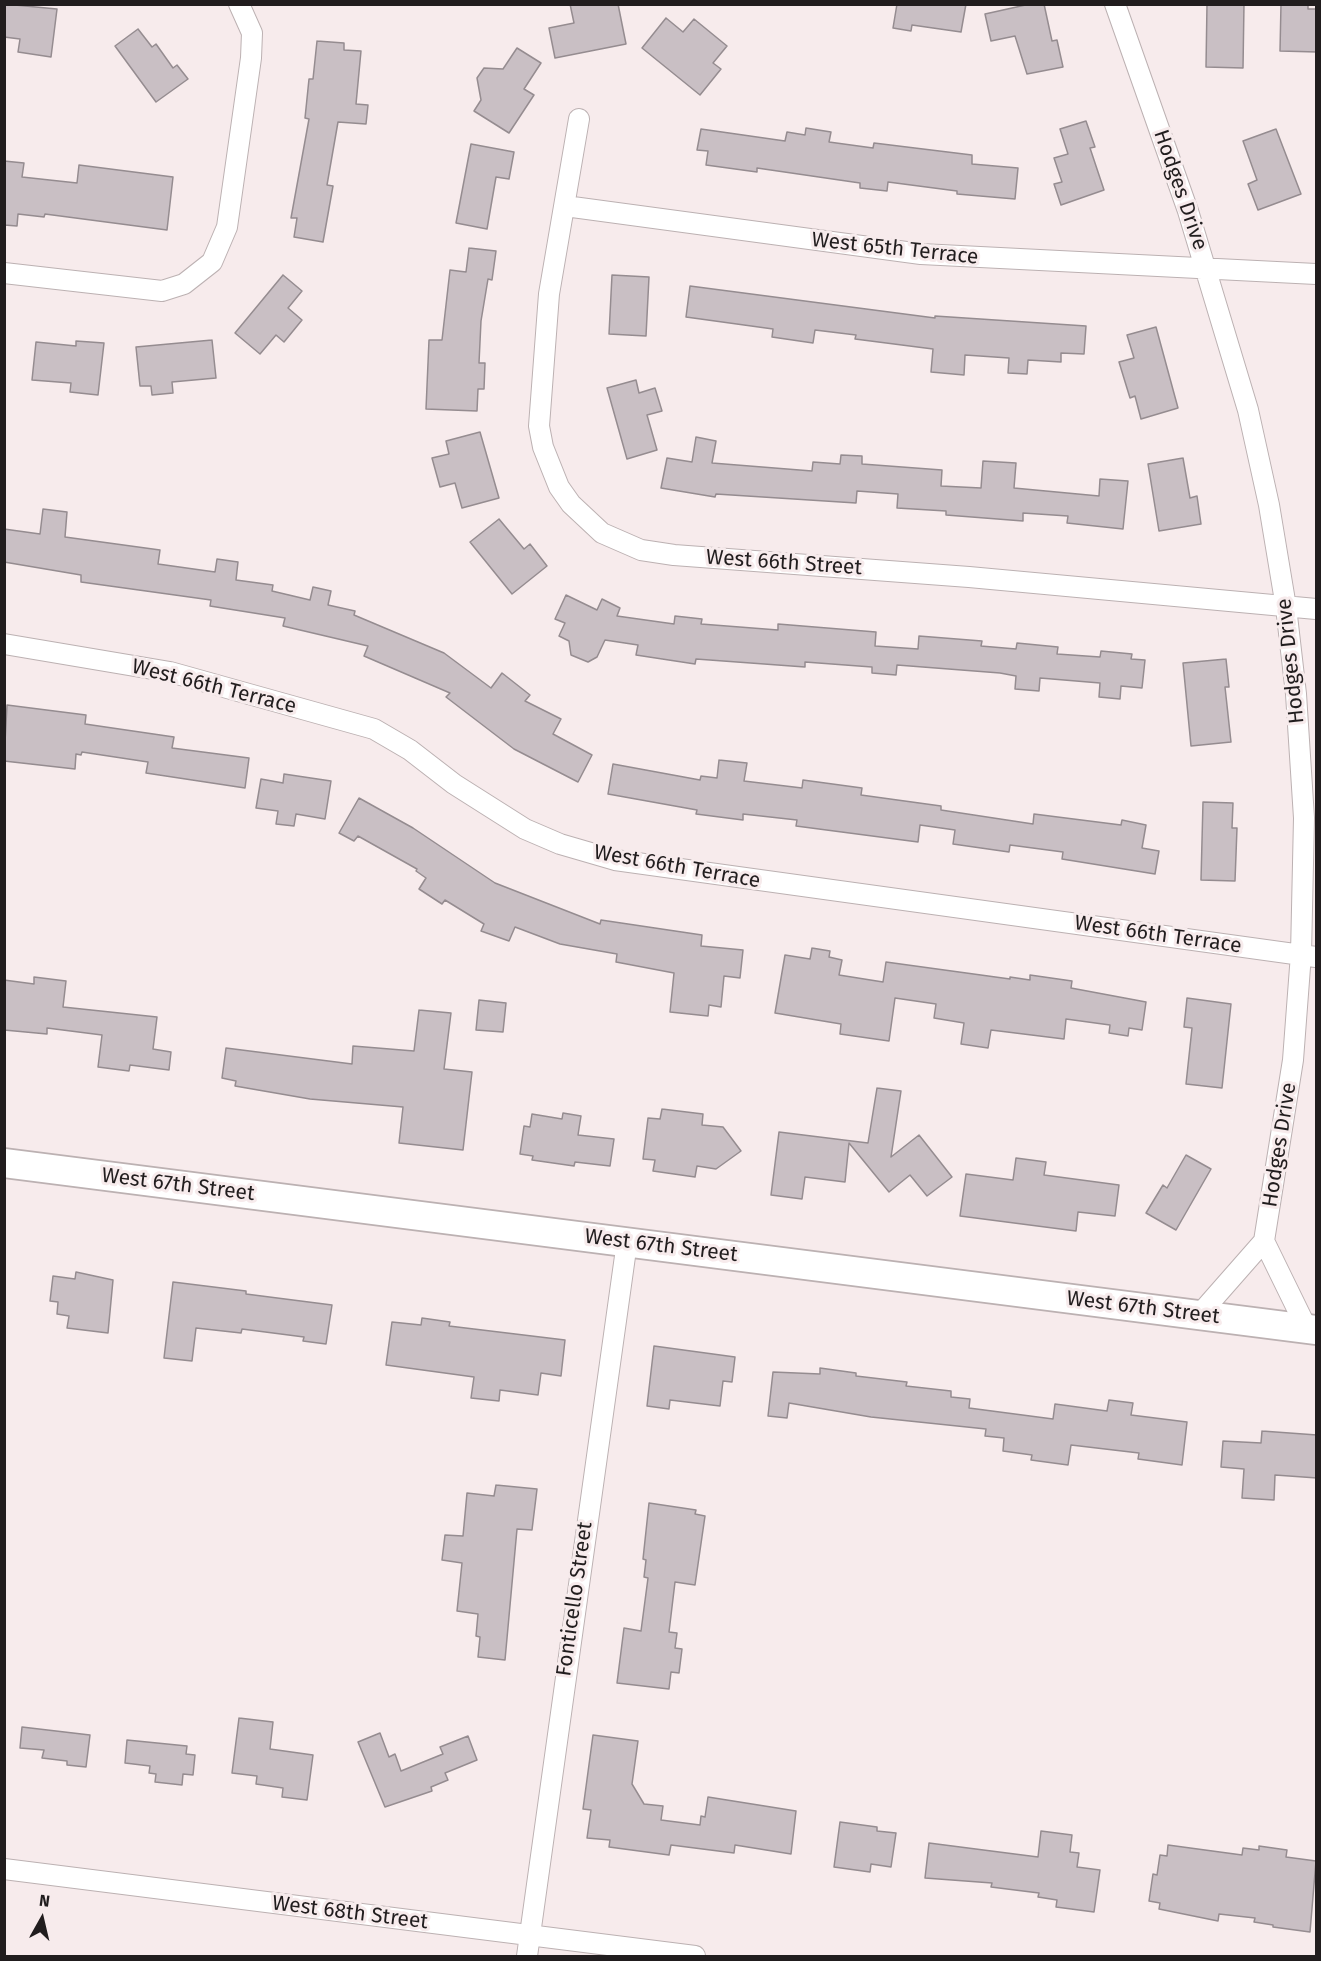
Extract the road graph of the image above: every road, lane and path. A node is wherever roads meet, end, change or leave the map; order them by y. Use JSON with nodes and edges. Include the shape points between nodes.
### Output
{"nodes":[{"id":1,"x":239,"y":4,"type":"edge"},
{"id":2,"x":1115,"y":4,"type":"edge"},
{"id":3,"x":579,"y":119,"type":"dead end"},
{"id":4,"x":565,"y":206,"type":"junction"},
{"id":5,"x":1206,"y":268,"type":"junction"},
{"id":6,"x":4,"y":273,"type":"edge"},
{"id":7,"x":1317,"y":274,"type":"edge"},
{"id":8,"x":1286,"y":607,"type":"junction"},
{"id":9,"x":1317,"y":609,"type":"edge"},
{"id":10,"x":4,"y":644,"type":"edge"},
{"id":11,"x":1309,"y":955,"type":"edge"},
{"id":12,"x":4,"y":1163,"type":"edge"},
{"id":13,"x":1264,"y":1241,"type":"junction"},
{"id":14,"x":627,"y":1242,"type":"junction"},
{"id":15,"x":1199,"y":1315,"type":"junction"},
{"id":16,"x":1312,"y":1330,"type":"edge"},
{"id":17,"x":4,"y":1869,"type":"edge"},
{"id":18,"x":530,"y":1936,"type":"junction"},
{"id":19,"x":527,"y":1956,"type":"edge"},
{"id":20,"x":695,"y":1956,"type":"edge"}],
"edges":[{"from":1,"to":6,"type":"street","via":[[252,33],[227,227],[212,262],[184,284],[162,291]]},
{"from":2,"to":5,"type":"street","name":"Hodges Drive"},
{"from":3,"to":4,"type":"street"},
{"from":4,"to":5,"type":"street","name":"West 65th Terrace","via":[[921,255]]},
{"from":4,"to":8,"type":"street","name":"West 66th Street","via":[[549,294],[539,426],[559,487],[571,504],[602,532],[641,550],[674,555],[969,577]]},
{"from":5,"to":7,"type":"street","name":"West 65th Terrace"},
{"from":5,"to":8,"type":"street","name":"Hodges Drive","via":[[1248,410]]},
{"from":8,"to":9,"type":"street","name":"West 66th Street"},
{"from":8,"to":11,"type":"street","name":"Hodges Drive","via":[[1296,694]]},
{"from":10,"to":11,"type":"street","name":"West 66th Terrace","via":[[170,672],[374,729],[525,829],[615,860]]},
{"from":11,"to":13,"type":"street","name":"Hodges Drive"},
{"from":12,"to":14,"type":"street","name":"West 67th Street"},
{"from":13,"to":15,"type":"street"},
{"from":13,"to":16,"type":"street"},
{"from":14,"to":15,"type":"street","name":"West 67th Street"},
{"from":14,"to":18,"type":"street","name":"Fonticello Street"},
{"from":15,"to":16,"type":"street","name":"West 67th Street"},
{"from":17,"to":18,"type":"street","name":"West 68th Street"},
{"from":18,"to":19,"type":"street","name":"Fonticello Street"},
{"from":18,"to":20,"type":"street","name":"West 68th Street"}]}
